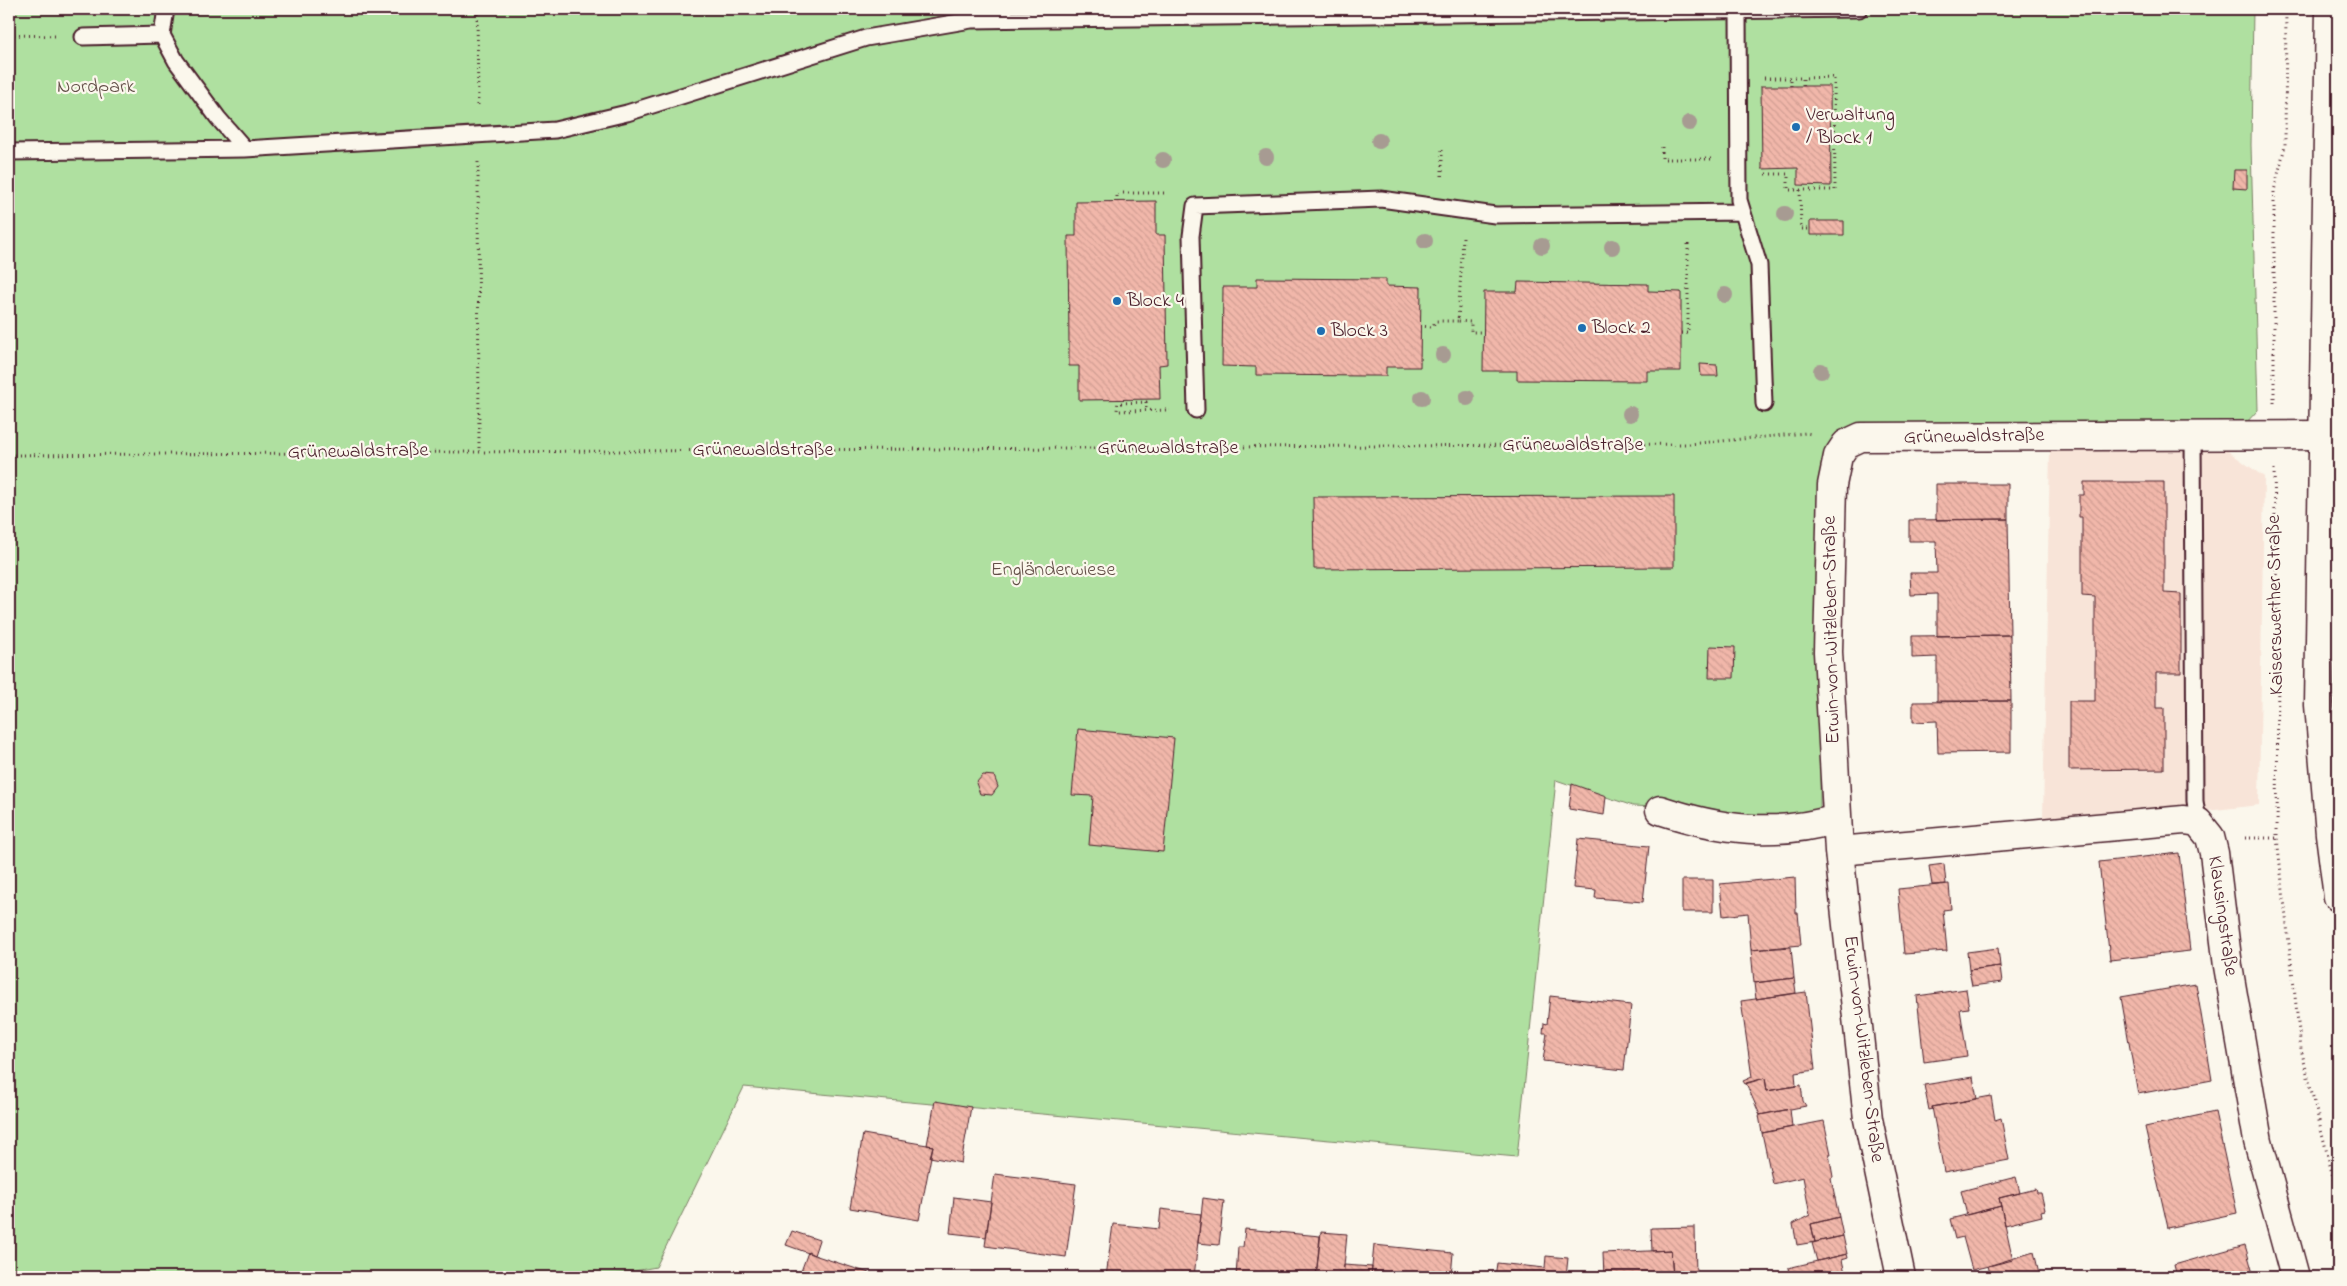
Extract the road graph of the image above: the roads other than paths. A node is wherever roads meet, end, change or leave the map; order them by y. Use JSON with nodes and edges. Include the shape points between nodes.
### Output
{"nodes":[{"id":1,"x":166,"y":9,"type":"edge"},
{"id":2,"x":1859,"y":9,"type":"edge"},
{"id":3,"x":2329,"y":10,"type":"edge"},
{"id":4,"x":1738,"y":11,"type":"junction"},
{"id":5,"x":162,"y":35,"type":"junction"},
{"id":6,"x":83,"y":37,"type":"road end"},
{"id":7,"x":245,"y":149,"type":"junction"},
{"id":8,"x":9,"y":152,"type":"edge"},
{"id":9,"x":1742,"y":212,"type":"junction"},
{"id":10,"x":1764,"y":404,"type":"dead end"},
{"id":11,"x":1196,"y":410,"type":"road end"},
{"id":12,"x":2323,"y":434,"type":"junction"},
{"id":13,"x":2193,"y":435,"type":"junction"},
{"id":14,"x":1846,"y":444,"type":"joint"},
{"id":15,"x":1660,"y":810,"type":"dead end"},
{"id":16,"x":1837,"y":819,"type":"junction"},
{"id":17,"x":2198,"y":822,"type":"junction"},
{"id":18,"x":1839,"y":851,"type":"junction"},
{"id":19,"x":2338,"y":897,"type":"edge"},
{"id":20,"x":1901,"y":1277,"type":"edge"},
{"id":21,"x":2295,"y":1277,"type":"edge"}],
"edges":[{"from":1,"to":5,"type":"lane"},
{"from":2,"to":4,"type":"lane"},
{"from":3,"to":12,"type":"street","name":"Kaiserswerther Straße"},
{"from":4,"to":7,"type":"lane","via":[[971,20],[866,38],[627,113],[555,130]]},
{"from":4,"to":9,"type":"lane"},
{"from":5,"to":6,"type":"lane"},
{"from":5,"to":7,"type":"lane","via":[[187,76]]},
{"from":7,"to":8,"type":"lane"},
{"from":9,"to":10,"type":"lane","via":[[1758,264]]},
{"from":9,"to":11,"type":"lane","via":[[1495,214],[1381,199],[1195,206],[1191,236]]},
{"from":12,"to":13,"type":"street","name":"Grünewaldstraße"},
{"from":12,"to":19,"type":"street","name":"Kaiserswerther Straße","via":[[2319,705]]},
{"from":13,"to":14,"type":"street","name":"Grünewaldstraße","via":[[1861,436]]},
{"from":13,"to":17,"type":"lane","via":[[2195,800]]},
{"from":14,"to":16,"type":"street","name":"Erwin-von-Witzleben-Straße","via":[[1838,456],[1832,486],[1828,652]]},
{"from":15,"to":16,"type":"street","via":[[1732,829],[1775,831]]},
{"from":16,"to":18,"type":"street","name":"Erwin-von-Witzleben-Straße"},
{"from":17,"to":18,"type":"street","via":[[2184,820]]},
{"from":17,"to":21,"type":"street","name":"Klausingstraße","via":[[2210,837],[2214,853],[2228,966],[2258,1141]]},
{"from":18,"to":20,"type":"street","name":"Erwin-von-Witzleben-Straße","via":[[1868,1119]]}]}
